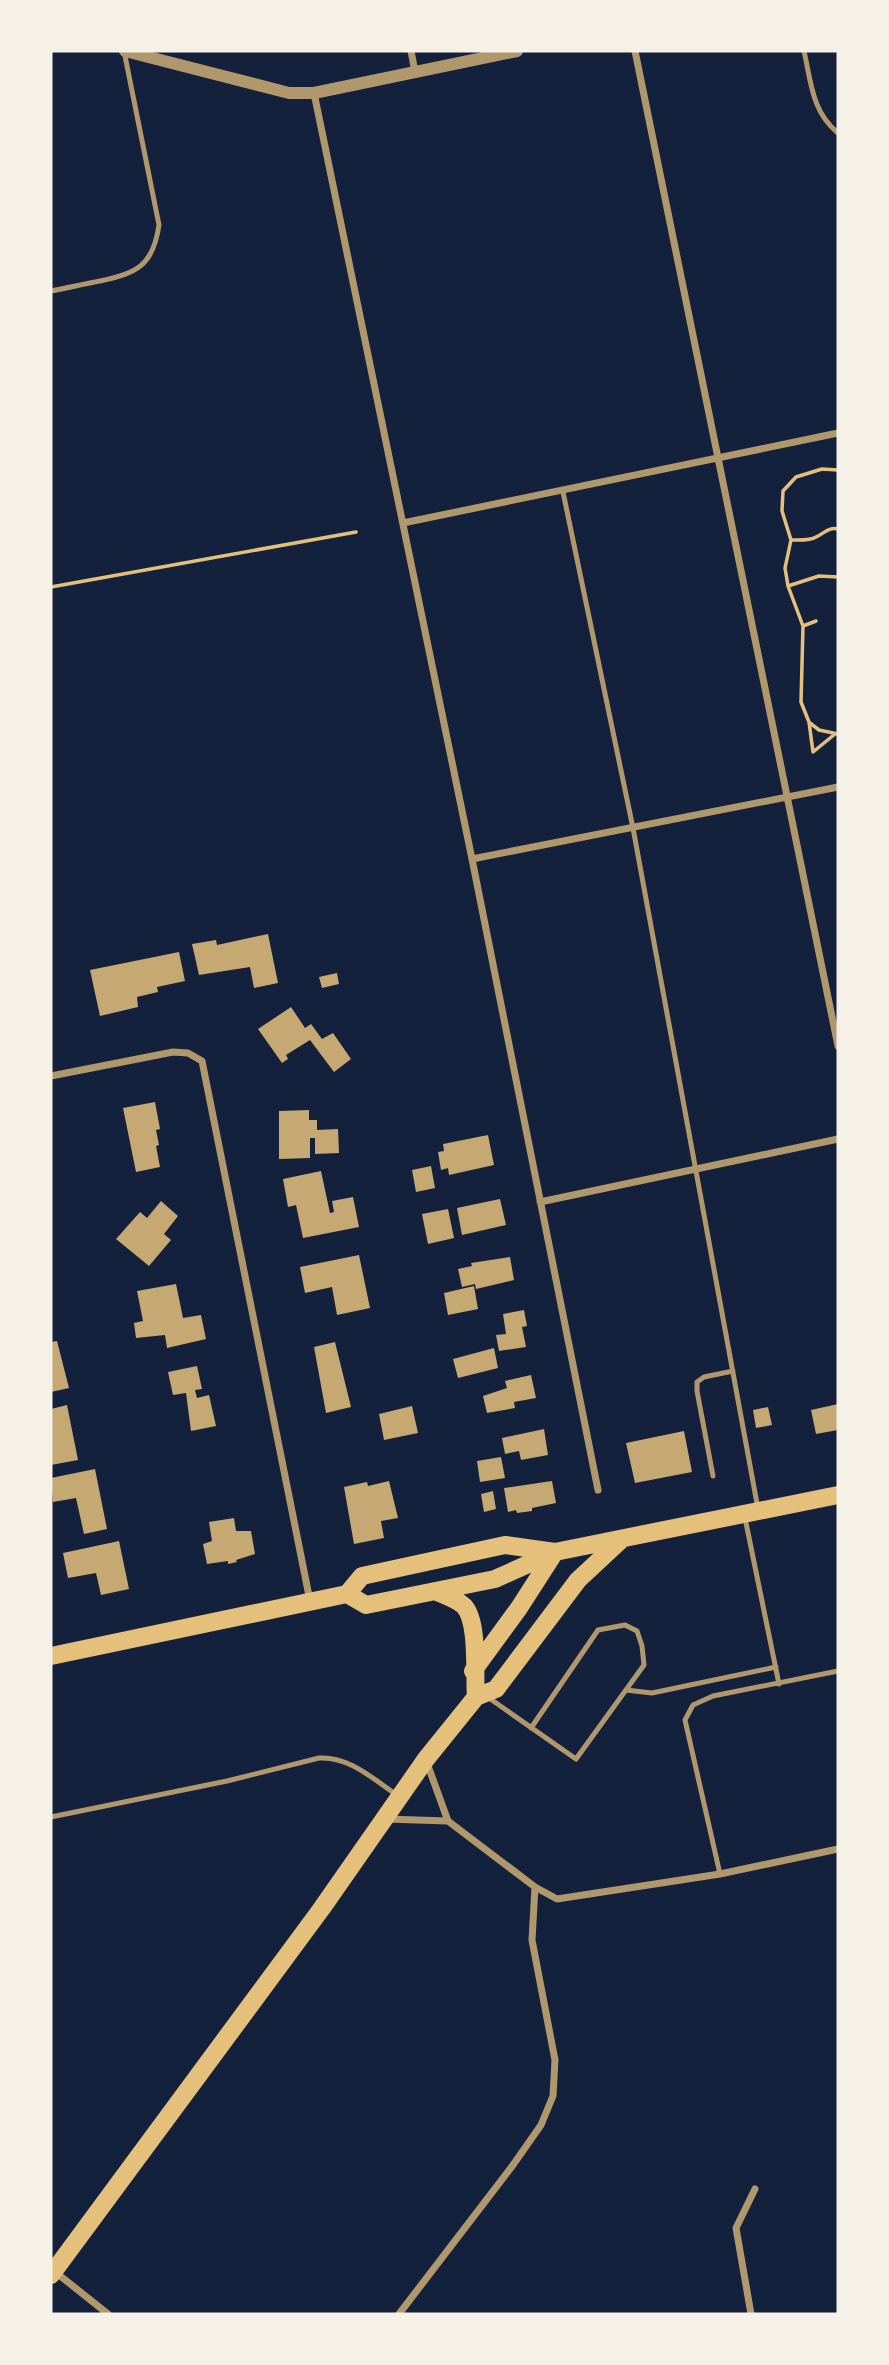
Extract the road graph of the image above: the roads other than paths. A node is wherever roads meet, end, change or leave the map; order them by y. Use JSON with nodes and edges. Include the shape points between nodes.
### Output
{"nodes":[{"id":1,"x":125,"y":51,"type":"edge"},
{"id":2,"x":411,"y":51,"type":"edge"},
{"id":3,"x":517,"y":51,"type":"edge"},
{"id":4,"x":635,"y":51,"type":"edge"},
{"id":5,"x":804,"y":51,"type":"edge"},
{"id":6,"x":415,"y":72,"type":"junction"},
{"id":7,"x":314,"y":93,"type":"junction"},
{"id":8,"x":838,"y":133,"type":"edge"},
{"id":9,"x":51,"y":291,"type":"edge"},
{"id":10,"x":838,"y":433,"type":"edge"},
{"id":11,"x":717,"y":458,"type":"junction"},
{"id":12,"x":563,"y":492,"type":"junction"},
{"id":13,"x":403,"y":523,"type":"junction"},
{"id":14,"x":838,"y":787,"type":"edge"},
{"id":15,"x":787,"y":798,"type":"junction"},
{"id":16,"x":633,"y":828,"type":"junction"},
{"id":17,"x":472,"y":859,"type":"junction"},
{"id":18,"x":838,"y":1046,"type":"edge"},
{"id":19,"x":51,"y":1076,"type":"edge"},
{"id":20,"x":838,"y":1139,"type":"edge"},
{"id":21,"x":695,"y":1169,"type":"junction"},
{"id":22,"x":540,"y":1202,"type":"junction"},
{"id":23,"x":733,"y":1371,"type":"junction"},
{"id":24,"x":713,"y":1476,"type":"dead end"},
{"id":25,"x":598,"y":1490,"type":"dead end"},
{"id":26,"x":838,"y":1495,"type":"edge"},
{"id":27,"x":751,"y":1513,"type":"junction"},
{"id":28,"x":621,"y":1540,"type":"junction"},
{"id":29,"x":555,"y":1552,"type":"junction"},
{"id":30,"x":435,"y":1591,"type":"junction"},
{"id":31,"x":347,"y":1594,"type":"junction"},
{"id":32,"x":311,"y":1602,"type":"junction"},
{"id":33,"x":51,"y":1656,"type":"edge"},
{"id":34,"x":776,"y":1667,"type":"junction"},
{"id":35,"x":473,"y":1671,"type":"junction"},
{"id":36,"x":838,"y":1671,"type":"edge"},
{"id":37,"x":779,"y":1684,"type":"junction"},
{"id":38,"x":626,"y":1690,"type":"junction"},
{"id":39,"x":480,"y":1695,"type":"junction"},
{"id":40,"x":531,"y":1728,"type":"junction"},
{"id":41,"x":426,"y":1759,"type":"junction"},
{"id":42,"x":400,"y":1797,"type":"junction"},
{"id":43,"x":51,"y":1817,"type":"edge"},
{"id":44,"x":384,"y":1819,"type":"junction"},
{"id":45,"x":447,"y":1821,"type":"junction"},
{"id":46,"x":838,"y":1849,"type":"edge"},
{"id":47,"x":720,"y":1874,"type":"junction"},
{"id":48,"x":536,"y":1886,"type":"junction"},
{"id":49,"x":755,"y":2189,"type":"dead end"},
{"id":50,"x":52,"y":2273,"type":"edge"},
{"id":51,"x":108,"y":2314,"type":"edge"},
{"id":52,"x":399,"y":2314,"type":"edge"},
{"id":53,"x":751,"y":2314,"type":"edge"}],
"edges":[{"from":1,"to":7,"type":"street","via":[[289,93]]},
{"from":1,"to":9,"type":"lane","via":[[159,225],[157,240],[142,265],[129,275]]},
{"from":2,"to":6,"type":"street"},
{"from":3,"to":6,"type":"street"},
{"from":4,"to":11,"type":"street"},
{"from":5,"to":8,"type":"lane","via":[[816,106]]},
{"from":6,"to":7,"type":"street"},
{"from":7,"to":13,"type":"street"},
{"from":10,"to":11,"type":"street"},
{"from":11,"to":12,"type":"street"},
{"from":11,"to":15,"type":"street"},
{"from":12,"to":13,"type":"street"},
{"from":12,"to":16,"type":"lane"},
{"from":13,"to":17,"type":"street"},
{"from":14,"to":15,"type":"street"},
{"from":15,"to":16,"type":"street"},
{"from":15,"to":18,"type":"street"},
{"from":16,"to":17,"type":"street"},
{"from":16,"to":21,"type":"lane"},
{"from":17,"to":22,"type":"street"},
{"from":19,"to":32,"type":"street","via":[[173,1052],[202,1061]]},
{"from":20,"to":21,"type":"street"},
{"from":21,"to":22,"type":"street"},
{"from":21,"to":23,"type":"lane"},
{"from":22,"to":25,"type":"street"},
{"from":23,"to":24,"type":"lane","via":[[697,1382]]},
{"from":23,"to":27,"type":"lane"},
{"from":26,"to":27,"type":"main road"},
{"from":27,"to":28,"type":"main road"},
{"from":27,"to":34,"type":"lane"},
{"from":28,"to":29,"type":"main road"},
{"from":28,"to":39,"type":"main road","via":[[578,1580],[496,1689]]},
{"from":29,"to":30,"type":"main road","via":[[495,1579]]},
{"from":29,"to":31,"type":"main road","via":[[505,1545],[362,1576]]},
{"from":29,"to":35,"type":"main road"},
{"from":30,"to":31,"type":"main road","via":[[366,1605]]},
{"from":30,"to":35,"type":"main road","via":[[467,1609],[475,1638]]},
{"from":31,"to":32,"type":"main road"},
{"from":32,"to":33,"type":"main road"},
{"from":34,"to":37,"type":"lane"},
{"from":34,"to":38,"type":"lane","via":[[652,1693]]},
{"from":35,"to":39,"type":"main road"},
{"from":36,"to":37,"type":"lane"},
{"from":37,"to":47,"type":"lane","via":[[713,1696],[693,1705],[685,1720]]},
{"from":38,"to":40,"type":"lane","via":[[576,1759]]},
{"from":38,"to":40,"type":"lane","via":[[643,1665],[637,1631],[625,1625],[598,1630]]},
{"from":39,"to":40,"type":"lane"},
{"from":39,"to":41,"type":"main road"},
{"from":41,"to":42,"type":"main road"},
{"from":41,"to":45,"type":"street"},
{"from":42,"to":43,"type":"lane","via":[[335,1757]]},
{"from":42,"to":44,"type":"main road"},
{"from":44,"to":45,"type":"street"},
{"from":44,"to":50,"type":"main road"},
{"from":45,"to":48,"type":"street"},
{"from":46,"to":47,"type":"street"},
{"from":47,"to":48,"type":"street","via":[[569,1899],[557,1899]]},
{"from":48,"to":52,"type":"street","via":[[532,1940],[555,2060],[553,2096],[541,2125],[513,2165]]},
{"from":49,"to":53,"type":"street","via":[[736,2228]]},
{"from":50,"to":51,"type":"street"}]}
